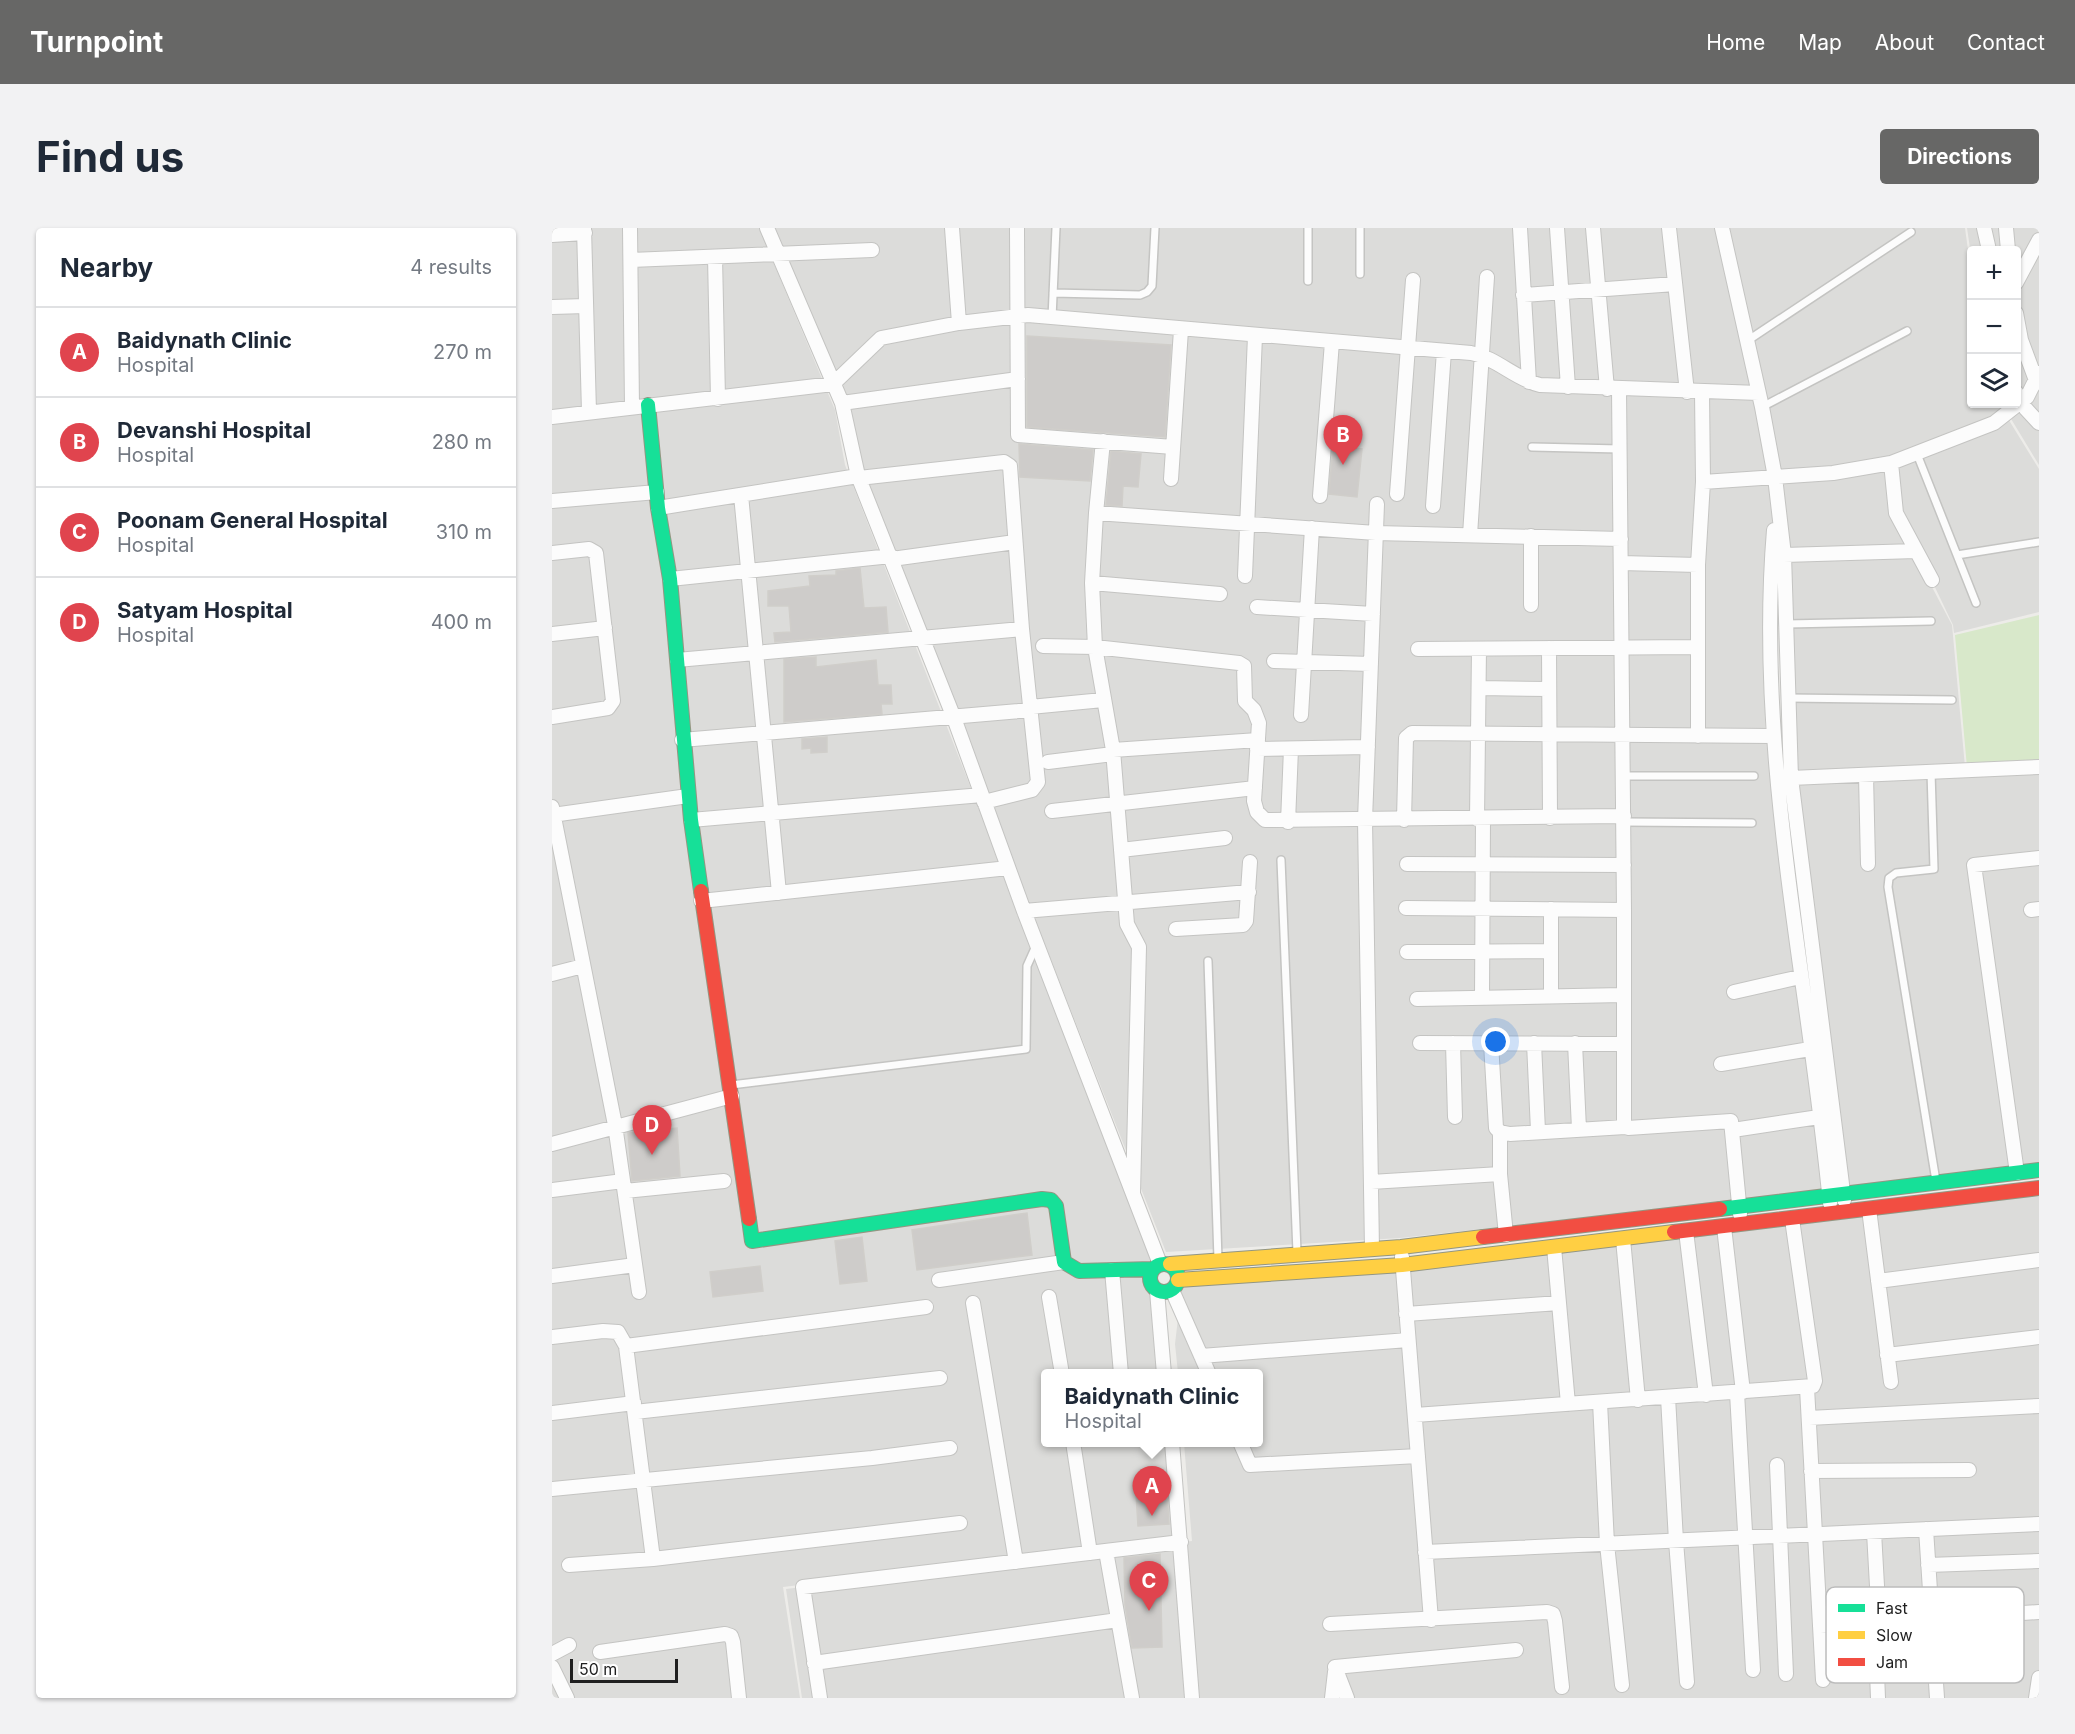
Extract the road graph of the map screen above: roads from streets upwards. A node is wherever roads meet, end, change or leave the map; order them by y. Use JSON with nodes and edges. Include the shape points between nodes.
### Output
{"nodes":[{"id":1,"x":630,"y":228,"type":"edge"},
{"id":2,"x":767,"y":228,"type":"edge"},
{"id":3,"x":952,"y":228,"type":"edge"},
{"id":4,"x":1017,"y":228,"type":"edge"},
{"id":5,"x":1520,"y":228,"type":"edge"},
{"id":6,"x":1557,"y":228,"type":"edge"},
{"id":7,"x":1593,"y":228,"type":"edge"},
{"id":8,"x":1669,"y":228,"type":"edge"},
{"id":9,"x":1722,"y":228,"type":"edge"},
{"id":10,"x":1984,"y":228,"type":"edge"},
{"id":11,"x":2006,"y":228,"type":"edge"},
{"id":12,"x":585,"y":231,"type":"edge"},
{"id":13,"x":552,"y":235,"type":"edge"},
{"id":14,"x":2039,"y":240,"type":"edge"},
{"id":15,"x":1988,"y":246,"type":"edge"},
{"id":16,"x":2008,"y":246,"type":"edge"},
{"id":17,"x":872,"y":250,"type":"dead end"},
{"id":18,"x":778,"y":255,"type":"junction"},
{"id":19,"x":715,"y":257,"type":"junction"},
{"id":20,"x":631,"y":260,"type":"junction"},
{"id":21,"x":2021,"y":274,"type":"edge"},
{"id":22,"x":1487,"y":277,"type":"dead end"},
{"id":23,"x":1413,"y":280,"type":"dead end"},
{"id":24,"x":1675,"y":284,"type":"junction"},
{"id":25,"x":1598,"y":290,"type":"junction"},
{"id":26,"x":1562,"y":292,"type":"junction"},
{"id":27,"x":1524,"y":295,"type":"junction"},
{"id":28,"x":586,"y":306,"type":"junction"},
{"id":29,"x":552,"y":307,"type":"edge"},
{"id":30,"x":1019,"y":317,"type":"junction"},
{"id":31,"x":959,"y":323,"type":"junction"},
{"id":32,"x":1181,"y":330,"type":"junction"},
{"id":33,"x":1255,"y":336,"type":"junction"},
{"id":34,"x":2021,"y":340,"type":"edge"},
{"id":35,"x":1332,"y":342,"type":"junction"},
{"id":36,"x":1407,"y":347,"type":"junction"},
{"id":37,"x":1444,"y":351,"type":"junction"},
{"id":38,"x":1481,"y":355,"type":"junction"},
{"id":39,"x":1018,"y":379,"type":"junction"},
{"id":40,"x":2038,"y":379,"type":"edge"},
{"id":41,"x":1529,"y":382,"type":"junction"},
{"id":42,"x":833,"y":384,"type":"junction"},
{"id":43,"x":1568,"y":387,"type":"junction"},
{"id":44,"x":1613,"y":389,"type":"junction"},
{"id":45,"x":1687,"y":392,"type":"junction"},
{"id":46,"x":1702,"y":392,"type":"junction"},
{"id":47,"x":1759,"y":393,"type":"junction"},
{"id":48,"x":2021,"y":397,"type":"edge"},
{"id":49,"x":718,"y":399,"type":"junction"},
{"id":50,"x":2021,"y":400,"type":"edge"},
{"id":51,"x":842,"y":403,"type":"junction"},
{"id":52,"x":648,"y":405,"type":"junction"},
{"id":53,"x":632,"y":407,"type":"junction"},
{"id":54,"x":2008,"y":408,"type":"edge"},
{"id":55,"x":589,"y":412,"type":"junction"},
{"id":56,"x":552,"y":417,"type":"edge"},
{"id":57,"x":2039,"y":423,"type":"edge"},
{"id":58,"x":1103,"y":441,"type":"junction"},
{"id":59,"x":1173,"y":447,"type":"junction"},
{"id":60,"x":1891,"y":463,"type":"junction"},
{"id":61,"x":858,"y":477,"type":"junction"},
{"id":62,"x":1775,"y":477,"type":"junction"},
{"id":63,"x":1171,"y":479,"type":"dead end"},
{"id":64,"x":1702,"y":482,"type":"junction"},
{"id":65,"x":657,"y":492,"type":"junction"},
{"id":66,"x":1397,"y":494,"type":"dead end"},
{"id":67,"x":741,"y":495,"type":"junction"},
{"id":68,"x":1320,"y":496,"type":"dead end"},
{"id":69,"x":552,"y":501,"type":"edge"},
{"id":70,"x":1777,"y":501,"type":"junction"},
{"id":71,"x":1377,"y":504,"type":"dead end"},
{"id":72,"x":1433,"y":506,"type":"dead end"},
{"id":73,"x":658,"y":508,"type":"junction"},
{"id":74,"x":1096,"y":513,"type":"junction"},
{"id":75,"x":1247,"y":523,"type":"junction"},
{"id":76,"x":1312,"y":528,"type":"junction"},
{"id":77,"x":1376,"y":533,"type":"junction"},
{"id":78,"x":1470,"y":535,"type":"junction"},
{"id":79,"x":1531,"y":536,"type":"junction"},
{"id":80,"x":1621,"y":538,"type":"junction"},
{"id":81,"x":1015,"y":542,"type":"junction"},
{"id":82,"x":1916,"y":551,"type":"junction"},
{"id":83,"x":552,"y":553,"type":"edge"},
{"id":84,"x":1784,"y":555,"type":"junction"},
{"id":85,"x":892,"y":558,"type":"junction"},
{"id":86,"x":1621,"y":563,"type":"junction"},
{"id":87,"x":1698,"y":565,"type":"junction"},
{"id":88,"x":748,"y":571,"type":"junction"},
{"id":89,"x":1245,"y":576,"type":"dead end"},
{"id":90,"x":670,"y":579,"type":"junction"},
{"id":91,"x":1932,"y":579,"type":"dead end"},
{"id":92,"x":1092,"y":583,"type":"junction"},
{"id":93,"x":1220,"y":594,"type":"dead end"},
{"id":94,"x":1531,"y":605,"type":"dead end"},
{"id":95,"x":1257,"y":608,"type":"dead end"},
{"id":96,"x":1307,"y":609,"type":"junction"},
{"id":97,"x":1373,"y":614,"type":"junction"},
{"id":98,"x":605,"y":628,"type":"junction"},
{"id":99,"x":1022,"y":629,"type":"junction"},
{"id":100,"x":552,"y":634,"type":"edge"},
{"id":101,"x":922,"y":639,"type":"junction"},
{"id":102,"x":1042,"y":646,"type":"dead end"},
{"id":103,"x":1095,"y":647,"type":"junction"},
{"id":104,"x":1622,"y":647,"type":"junction"},
{"id":105,"x":1698,"y":647,"type":"junction"},
{"id":106,"x":1549,"y":648,"type":"junction"},
{"id":107,"x":1479,"y":649,"type":"junction"},
{"id":108,"x":1418,"y":650,"type":"dead end"},
{"id":109,"x":757,"y":653,"type":"junction"},
{"id":110,"x":677,"y":660,"type":"junction"},
{"id":111,"x":1274,"y":661,"type":"dead end"},
{"id":112,"x":1304,"y":662,"type":"junction"},
{"id":113,"x":1371,"y":663,"type":"junction"},
{"id":114,"x":1479,"y":688,"type":"junction"},
{"id":115,"x":1549,"y":689,"type":"junction"},
{"id":116,"x":1103,"y":700,"type":"junction"},
{"id":117,"x":1030,"y":709,"type":"junction"},
{"id":118,"x":1301,"y":715,"type":"dead end"},
{"id":119,"x":552,"y":717,"type":"edge"},
{"id":120,"x":954,"y":718,"type":"junction"},
{"id":121,"x":1478,"y":733,"type":"junction"},
{"id":122,"x":764,"y":734,"type":"junction"},
{"id":123,"x":1550,"y":734,"type":"junction"},
{"id":124,"x":1623,"y":735,"type":"junction"},
{"id":125,"x":1698,"y":736,"type":"junction"},
{"id":126,"x":1773,"y":736,"type":"junction"},
{"id":127,"x":682,"y":740,"type":"junction"},
{"id":128,"x":1257,"y":745,"type":"junction"},
{"id":129,"x":1368,"y":747,"type":"junction"},
{"id":130,"x":1291,"y":749,"type":"junction"},
{"id":131,"x":1113,"y":752,"type":"junction"},
{"id":132,"x":1048,"y":762,"type":"dead end"},
{"id":133,"x":2039,"y":767,"type":"edge"},
{"id":134,"x":1866,"y":775,"type":"junction"},
{"id":135,"x":1791,"y":778,"type":"junction"},
{"id":136,"x":1255,"y":788,"type":"junction"},
{"id":137,"x":688,"y":796,"type":"junction"},
{"id":138,"x":983,"y":798,"type":"junction"},
{"id":139,"x":1117,"y":802,"type":"junction"},
{"id":140,"x":1052,"y":811,"type":"dead end"},
{"id":141,"x":552,"y":812,"type":"edge"},
{"id":142,"x":771,"y":813,"type":"junction"},
{"id":143,"x":1550,"y":818,"type":"junction"},
{"id":144,"x":691,"y":819,"type":"junction"},
{"id":145,"x":1480,"y":819,"type":"junction"},
{"id":146,"x":1624,"y":819,"type":"junction"},
{"id":147,"x":1365,"y":820,"type":"junction"},
{"id":148,"x":1404,"y":820,"type":"junction"},
{"id":149,"x":1288,"y":822,"type":"junction"},
{"id":150,"x":1226,"y":838,"type":"dead end"},
{"id":151,"x":1121,"y":850,"type":"junction"},
{"id":152,"x":2039,"y":858,"type":"edge"},
{"id":153,"x":1250,"y":862,"type":"dead end"},
{"id":154,"x":1407,"y":864,"type":"dead end"},
{"id":155,"x":1483,"y":864,"type":"junction"},
{"id":156,"x":1868,"y":864,"type":"dead end"},
{"id":157,"x":1624,"y":865,"type":"junction"},
{"id":158,"x":1008,"y":868,"type":"junction"},
{"id":159,"x":779,"y":892,"type":"junction"},
{"id":160,"x":1249,"y":892,"type":"junction"},
{"id":161,"x":702,"y":902,"type":"junction"},
{"id":162,"x":1125,"y":902,"type":"junction"},
{"id":163,"x":1406,"y":908,"type":"dead end"},
{"id":164,"x":1482,"y":909,"type":"junction"},
{"id":165,"x":1551,"y":909,"type":"junction"},
{"id":166,"x":1624,"y":910,"type":"junction"},
{"id":167,"x":1024,"y":911,"type":"junction"},
{"id":168,"x":1176,"y":929,"type":"dead end"},
{"id":169,"x":1483,"y":951,"type":"junction"},
{"id":170,"x":1551,"y":951,"type":"junction"},
{"id":171,"x":1407,"y":952,"type":"dead end"},
{"id":172,"x":583,"y":966,"type":"junction"},
{"id":173,"x":552,"y":974,"type":"edge"},
{"id":174,"x":1800,"y":977,"type":"junction"},
{"id":175,"x":1734,"y":992,"type":"dead end"},
{"id":176,"x":1623,"y":995,"type":"junction"},
{"id":177,"x":1551,"y":996,"type":"junction"},
{"id":178,"x":1482,"y":998,"type":"junction"},
{"id":179,"x":1417,"y":999,"type":"dead end"},
{"id":180,"x":1420,"y":1043,"type":"dead end"},
{"id":181,"x":1453,"y":1043,"type":"junction"},
{"id":182,"x":1491,"y":1043,"type":"junction"},
{"id":183,"x":1534,"y":1043,"type":"junction"},
{"id":184,"x":1575,"y":1043,"type":"junction"},
{"id":185,"x":1623,"y":1044,"type":"junction"},
{"id":186,"x":1810,"y":1048,"type":"junction"},
{"id":187,"x":1721,"y":1064,"type":"dead end"},
{"id":188,"x":731,"y":1091,"type":"junction"},
{"id":189,"x":1455,"y":1117,"type":"dead end"},
{"id":190,"x":1819,"y":1117,"type":"junction"},
{"id":191,"x":615,"y":1125,"type":"junction"},
{"id":192,"x":1625,"y":1127,"type":"junction"},
{"id":193,"x":1579,"y":1129,"type":"junction"},
{"id":194,"x":1733,"y":1130,"type":"junction"},
{"id":195,"x":1538,"y":1131,"type":"junction"},
{"id":196,"x":1500,"y":1132,"type":"junction"},
{"id":197,"x":552,"y":1144,"type":"edge"},
{"id":198,"x":2037,"y":1170,"type":"edge"},
{"id":199,"x":2017,"y":1173,"type":"junction"},
{"id":200,"x":1500,"y":1174,"type":"junction"},
{"id":201,"x":724,"y":1181,"type":"dead end"},
{"id":202,"x":1371,"y":1182,"type":"junction"},
{"id":203,"x":624,"y":1186,"type":"junction"},
{"id":204,"x":552,"y":1190,"type":"edge"},
{"id":205,"x":2039,"y":1191,"type":"edge"},
{"id":206,"x":1133,"y":1193,"type":"junction"},
{"id":207,"x":1836,"y":1196,"type":"junction"},
{"id":208,"x":1740,"y":1208,"type":"junction"},
{"id":209,"x":1869,"y":1209,"type":"junction"},
{"id":210,"x":1838,"y":1213,"type":"junction"},
{"id":211,"x":1792,"y":1219,"type":"junction"},
{"id":212,"x":1741,"y":1225,"type":"junction"},
{"id":213,"x":1724,"y":1227,"type":"junction"},
{"id":214,"x":1686,"y":1231,"type":"junction"},
{"id":215,"x":1506,"y":1235,"type":"junction"},
{"id":216,"x":1623,"y":1239,"type":"junction"},
{"id":217,"x":1401,"y":1247,"type":"junction"},
{"id":218,"x":1554,"y":1247,"type":"junction"},
{"id":219,"x":1371,"y":1249,"type":"junction"},
{"id":220,"x":1509,"y":1252,"type":"junction"},
{"id":221,"x":2039,"y":1260,"type":"edge"},
{"id":222,"x":1064,"y":1262,"type":"junction"},
{"id":223,"x":635,"y":1265,"type":"junction"},
{"id":224,"x":1402,"y":1265,"type":"junction"},
{"id":225,"x":1161,"y":1266,"type":"junction"},
{"id":226,"x":1112,"y":1270,"type":"junction"},
{"id":227,"x":552,"y":1276,"type":"edge"},
{"id":228,"x":939,"y":1280,"type":"dead end"},
{"id":229,"x":1878,"y":1281,"type":"junction"},
{"id":230,"x":1175,"y":1285,"type":"junction"},
{"id":231,"x":1157,"y":1291,"type":"junction"},
{"id":232,"x":639,"y":1292,"type":"dead end"},
{"id":233,"x":1049,"y":1297,"type":"dead end"},
{"id":234,"x":973,"y":1303,"type":"dead end"},
{"id":235,"x":1559,"y":1303,"type":"junction"},
{"id":236,"x":926,"y":1307,"type":"dead end"},
{"id":237,"x":1406,"y":1314,"type":"junction"},
{"id":238,"x":552,"y":1337,"type":"edge"},
{"id":239,"x":2039,"y":1337,"type":"edge"},
{"id":240,"x":1408,"y":1340,"type":"junction"},
{"id":241,"x":626,"y":1346,"type":"junction"},
{"id":242,"x":1887,"y":1355,"type":"junction"},
{"id":243,"x":1201,"y":1356,"type":"junction"},
{"id":244,"x":1061,"y":1369,"type":"edge"},
{"id":245,"x":1121,"y":1369,"type":"edge"},
{"id":246,"x":1164,"y":1369,"type":"edge"},
{"id":247,"x":1207,"y":1369,"type":"edge"},
{"id":248,"x":940,"y":1378,"type":"dead end"},
{"id":249,"x":1891,"y":1382,"type":"dead end"},
{"id":250,"x":1807,"y":1388,"type":"junction"},
{"id":251,"x":1740,"y":1392,"type":"junction"},
{"id":252,"x":1706,"y":1395,"type":"junction"},
{"id":253,"x":1668,"y":1397,"type":"junction"},
{"id":254,"x":1638,"y":1400,"type":"junction"},
{"id":255,"x":1600,"y":1402,"type":"junction"},
{"id":256,"x":1568,"y":1404,"type":"junction"},
{"id":257,"x":2039,"y":1406,"type":"edge"},
{"id":258,"x":634,"y":1407,"type":"junction"},
{"id":259,"x":552,"y":1413,"type":"edge"},
{"id":260,"x":1414,"y":1415,"type":"junction"},
{"id":261,"x":1809,"y":1418,"type":"junction"},
{"id":262,"x":1074,"y":1447,"type":"edge"},
{"id":263,"x":1172,"y":1447,"type":"edge"},
{"id":264,"x":1242,"y":1447,"type":"edge"},
{"id":265,"x":950,"y":1448,"type":"dead end"},
{"id":266,"x":1418,"y":1456,"type":"junction"},
{"id":267,"x":1777,"y":1465,"type":"dead end"},
{"id":268,"x":1969,"y":1470,"type":"dead end"},
{"id":269,"x":1811,"y":1471,"type":"junction"},
{"id":270,"x":643,"y":1480,"type":"junction"},
{"id":271,"x":552,"y":1489,"type":"edge"},
{"id":272,"x":960,"y":1523,"type":"dead end"},
{"id":273,"x":2039,"y":1524,"type":"edge"},
{"id":274,"x":1926,"y":1529,"type":"junction"},
{"id":275,"x":1874,"y":1532,"type":"junction"},
{"id":276,"x":1815,"y":1534,"type":"junction"},
{"id":277,"x":1781,"y":1536,"type":"junction"},
{"id":278,"x":1744,"y":1537,"type":"junction"},
{"id":279,"x":1676,"y":1541,"type":"junction"},
{"id":280,"x":1180,"y":1542,"type":"junction"},
{"id":281,"x":1607,"y":1544,"type":"junction"},
{"id":282,"x":1106,"y":1551,"type":"junction"},
{"id":283,"x":1425,"y":1552,"type":"junction"},
{"id":284,"x":1090,"y":1553,"type":"junction"},
{"id":285,"x":653,"y":1559,"type":"junction"},
{"id":286,"x":2039,"y":1561,"type":"edge"},
{"id":287,"x":1016,"y":1562,"type":"junction"},
{"id":288,"x":569,"y":1565,"type":"dead end"},
{"id":289,"x":1928,"y":1565,"type":"junction"},
{"id":290,"x":1877,"y":1587,"type":"edge"},
{"id":291,"x":1929,"y":1587,"type":"edge"},
{"id":292,"x":2039,"y":1612,"type":"edge"},
{"id":293,"x":2024,"y":1613,"type":"edge"},
{"id":294,"x":1118,"y":1620,"type":"junction"},
{"id":295,"x":1431,"y":1620,"type":"junction"},
{"id":296,"x":1330,"y":1624,"type":"dead end"},
{"id":297,"x":1820,"y":1626,"type":"junction"},
{"id":298,"x":1826,"y":1626,"type":"edge"},
{"id":299,"x":569,"y":1645,"type":"dead end"},
{"id":300,"x":1516,"y":1650,"type":"dead end"},
{"id":301,"x":600,"y":1652,"type":"dead end"},
{"id":302,"x":552,"y":1654,"type":"edge"},
{"id":303,"x":814,"y":1663,"type":"junction"},
{"id":304,"x":552,"y":1666,"type":"edge"},
{"id":305,"x":1335,"y":1667,"type":"junction"},
{"id":306,"x":1753,"y":1671,"type":"dead end"},
{"id":307,"x":1786,"y":1674,"type":"dead end"},
{"id":308,"x":2039,"y":1678,"type":"edge"},
{"id":309,"x":1823,"y":1680,"type":"dead end"},
{"id":310,"x":1687,"y":1682,"type":"dead end"},
{"id":311,"x":1877,"y":1683,"type":"edge"},
{"id":312,"x":1935,"y":1683,"type":"edge"},
{"id":313,"x":1622,"y":1685,"type":"dead end"},
{"id":314,"x":1563,"y":1687,"type":"dead end"},
{"id":315,"x":567,"y":1698,"type":"edge"},
{"id":316,"x":739,"y":1698,"type":"edge"},
{"id":317,"x":820,"y":1698,"type":"edge"},
{"id":318,"x":1129,"y":1698,"type":"edge"},
{"id":319,"x":1192,"y":1698,"type":"edge"},
{"id":320,"x":1332,"y":1698,"type":"edge"},
{"id":321,"x":1347,"y":1698,"type":"edge"},
{"id":322,"x":1878,"y":1698,"type":"edge"},
{"id":323,"x":1936,"y":1698,"type":"edge"},
{"id":324,"x":2036,"y":1698,"type":"edge"}],
"edges":[{"from":1,"to":20,"type":"street"},
{"from":2,"to":18,"type":"street"},
{"from":3,"to":31,"type":"street"},
{"from":4,"to":30,"type":"street"},
{"from":5,"to":27,"type":"street"},
{"from":6,"to":26,"type":"street"},
{"from":7,"to":25,"type":"street"},
{"from":8,"to":24,"type":"street"},
{"from":9,"to":47,"type":"street"},
{"from":10,"to":15,"type":"street"},
{"from":11,"to":16,"type":"street"},
{"from":12,"to":13,"type":"street"},
{"from":12,"to":28,"type":"street"},
{"from":14,"to":21,"type":"street"},
{"from":17,"to":18,"type":"street"},
{"from":18,"to":19,"type":"street"},
{"from":18,"to":42,"type":"street"},
{"from":19,"to":20,"type":"street"},
{"from":19,"to":49,"type":"street"},
{"from":20,"to":53,"type":"street"},
{"from":22,"to":38,"type":"street"},
{"from":23,"to":36,"type":"street"},
{"from":24,"to":25,"type":"street"},
{"from":24,"to":45,"type":"street"},
{"from":25,"to":26,"type":"street"},
{"from":25,"to":44,"type":"street"},
{"from":26,"to":27,"type":"street"},
{"from":26,"to":43,"type":"street"},
{"from":27,"to":41,"type":"street"},
{"from":28,"to":29,"type":"street"},
{"from":28,"to":55,"type":"street"},
{"from":30,"to":31,"type":"street"},
{"from":30,"to":32,"type":"street"},
{"from":30,"to":39,"type":"street"},
{"from":31,"to":42,"type":"street","via":[[881,338]]},
{"from":32,"to":33,"type":"street"},
{"from":32,"to":59,"type":"street"},
{"from":33,"to":35,"type":"street"},
{"from":33,"to":75,"type":"street"},
{"from":34,"to":40,"type":"street"},
{"from":35,"to":36,"type":"street"},
{"from":35,"to":68,"type":"street"},
{"from":36,"to":37,"type":"street"},
{"from":36,"to":66,"type":"street"},
{"from":37,"to":38,"type":"street"},
{"from":37,"to":72,"type":"street"},
{"from":38,"to":41,"type":"street"},
{"from":38,"to":78,"type":"street"},
{"from":39,"to":51,"type":"street"},
{"from":39,"to":58,"type":"street","via":[[1018,435]]},
{"from":40,"to":48,"type":"street","via":[[2027,397]]},
{"from":41,"to":43,"type":"street"},
{"from":42,"to":49,"type":"street"},
{"from":42,"to":51,"type":"street"},
{"from":43,"to":44,"type":"street"},
{"from":44,"to":45,"type":"street"},
{"from":44,"to":80,"type":"street","via":[[1620,449]]},
{"from":45,"to":46,"type":"street"},
{"from":46,"to":47,"type":"street"},
{"from":46,"to":64,"type":"street"},
{"from":47,"to":62,"type":"street"},
{"from":49,"to":52,"type":"street"},
{"from":50,"to":57,"type":"street"},
{"from":51,"to":61,"type":"street"},
{"from":52,"to":53,"type":"street"},
{"from":52,"to":65,"type":"street"},
{"from":53,"to":55,"type":"street"},
{"from":54,"to":60,"type":"street","via":[[1994,423]]},
{"from":55,"to":56,"type":"street"},
{"from":58,"to":59,"type":"street"},
{"from":58,"to":74,"type":"street"},
{"from":59,"to":63,"type":"street"},
{"from":60,"to":62,"type":"street"},
{"from":60,"to":82,"type":"street","via":[[1896,513]]},
{"from":61,"to":67,"type":"street"},
{"from":61,"to":81,"type":"street","via":[[1007,462]]},
{"from":61,"to":85,"type":"street"},
{"from":62,"to":64,"type":"street"},
{"from":62,"to":70,"type":"street"},
{"from":64,"to":87,"type":"street"},
{"from":65,"to":69,"type":"street"},
{"from":65,"to":73,"type":"street"},
{"from":67,"to":73,"type":"street"},
{"from":67,"to":88,"type":"street"},
{"from":70,"to":84,"type":"street"},
{"from":70,"to":126,"type":"street","via":[[1772,557]]},
{"from":71,"to":77,"type":"street"},
{"from":73,"to":90,"type":"street"},
{"from":74,"to":75,"type":"street"},
{"from":74,"to":92,"type":"street"},
{"from":75,"to":76,"type":"street"},
{"from":75,"to":89,"type":"street"},
{"from":76,"to":77,"type":"street"},
{"from":76,"to":96,"type":"street"},
{"from":77,"to":78,"type":"street"},
{"from":77,"to":97,"type":"street"},
{"from":78,"to":79,"type":"street"},
{"from":79,"to":80,"type":"street"},
{"from":79,"to":94,"type":"street"},
{"from":80,"to":86,"type":"street"},
{"from":81,"to":85,"type":"street"},
{"from":81,"to":99,"type":"street"},
{"from":82,"to":84,"type":"street"},
{"from":82,"to":91,"type":"street"},
{"from":83,"to":98,"type":"street","via":[[594,550]]},
{"from":84,"to":135,"type":"street"},
{"from":85,"to":88,"type":"street"},
{"from":85,"to":101,"type":"street"},
{"from":86,"to":87,"type":"street"},
{"from":86,"to":104,"type":"street"},
{"from":87,"to":105,"type":"street"},
{"from":88,"to":90,"type":"street"},
{"from":88,"to":109,"type":"street"},
{"from":90,"to":110,"type":"street"},
{"from":92,"to":93,"type":"street"},
{"from":92,"to":103,"type":"street"},
{"from":95,"to":96,"type":"street"},
{"from":96,"to":97,"type":"street"},
{"from":96,"to":112,"type":"street"},
{"from":97,"to":113,"type":"street"},
{"from":98,"to":100,"type":"street"},
{"from":98,"to":119,"type":"street","via":[[613,704],[609,708]]},
{"from":99,"to":101,"type":"street"},
{"from":99,"to":117,"type":"street"},
{"from":101,"to":109,"type":"street"},
{"from":101,"to":120,"type":"street"},
{"from":102,"to":103,"type":"street"},
{"from":103,"to":116,"type":"street"},
{"from":103,"to":128,"type":"street","via":[[1239,663],[1245,671],[1245,701],[1257,716]]},
{"from":104,"to":105,"type":"street"},
{"from":104,"to":106,"type":"street"},
{"from":104,"to":124,"type":"street"},
{"from":105,"to":125,"type":"street"},
{"from":106,"to":107,"type":"street"},
{"from":106,"to":115,"type":"street"},
{"from":107,"to":108,"type":"street"},
{"from":107,"to":114,"type":"street"},
{"from":109,"to":110,"type":"street"},
{"from":109,"to":122,"type":"street"},
{"from":110,"to":127,"type":"street"},
{"from":111,"to":112,"type":"street"},
{"from":112,"to":113,"type":"street"},
{"from":112,"to":118,"type":"street"},
{"from":113,"to":129,"type":"street"},
{"from":114,"to":115,"type":"street"},
{"from":114,"to":121,"type":"street"},
{"from":115,"to":123,"type":"street"},
{"from":116,"to":117,"type":"street"},
{"from":116,"to":131,"type":"street"},
{"from":117,"to":120,"type":"street"},
{"from":117,"to":138,"type":"street","via":[[1038,777],[1035,787]]},
{"from":120,"to":122,"type":"street"},
{"from":120,"to":138,"type":"street"},
{"from":121,"to":123,"type":"street"},
{"from":121,"to":145,"type":"street"},
{"from":121,"to":148,"type":"street","via":[[1408,735]]},
{"from":122,"to":127,"type":"street"},
{"from":122,"to":142,"type":"street"},
{"from":123,"to":124,"type":"street"},
{"from":123,"to":143,"type":"street"},
{"from":124,"to":125,"type":"street"},
{"from":124,"to":146,"type":"street"},
{"from":125,"to":126,"type":"street"},
{"from":126,"to":174,"type":"street"},
{"from":127,"to":137,"type":"street"},
{"from":128,"to":130,"type":"street"},
{"from":128,"to":131,"type":"street"},
{"from":128,"to":136,"type":"street"},
{"from":129,"to":130,"type":"street"},
{"from":129,"to":147,"type":"street"},
{"from":130,"to":149,"type":"street"},
{"from":131,"to":132,"type":"street"},
{"from":131,"to":139,"type":"street"},
{"from":133,"to":134,"type":"street"},
{"from":134,"to":135,"type":"street"},
{"from":134,"to":156,"type":"street"},
{"from":135,"to":207,"type":"street"},
{"from":136,"to":139,"type":"street"},
{"from":136,"to":149,"type":"street","via":[[1254,801],[1260,817]]},
{"from":137,"to":141,"type":"street"},
{"from":137,"to":144,"type":"street"},
{"from":138,"to":142,"type":"street"},
{"from":138,"to":158,"type":"street"},
{"from":139,"to":140,"type":"street"},
{"from":139,"to":151,"type":"street"},
{"from":141,"to":172,"type":"street"},
{"from":142,"to":144,"type":"street"},
{"from":142,"to":159,"type":"street"},
{"from":143,"to":145,"type":"street"},
{"from":143,"to":146,"type":"street"},
{"from":144,"to":161,"type":"street"},
{"from":145,"to":148,"type":"street"},
{"from":145,"to":155,"type":"street"},
{"from":146,"to":157,"type":"street"},
{"from":147,"to":148,"type":"street"},
{"from":147,"to":149,"type":"street"},
{"from":147,"to":202,"type":"street"},
{"from":150,"to":151,"type":"street"},
{"from":151,"to":162,"type":"street"},
{"from":152,"to":199,"type":"street","via":[[1974,865]]},
{"from":153,"to":160,"type":"street"},
{"from":154,"to":155,"type":"street"},
{"from":155,"to":157,"type":"street"},
{"from":155,"to":164,"type":"street"},
{"from":157,"to":166,"type":"street"},
{"from":158,"to":159,"type":"street"},
{"from":158,"to":167,"type":"street"},
{"from":159,"to":161,"type":"street"},
{"from":160,"to":162,"type":"street"},
{"from":160,"to":168,"type":"street","via":[[1246,921],[1239,928]]},
{"from":161,"to":188,"type":"street"},
{"from":162,"to":167,"type":"street"},
{"from":162,"to":206,"type":"street","via":[[1127,924],[1139,947]]},
{"from":163,"to":164,"type":"street"},
{"from":164,"to":165,"type":"street"},
{"from":164,"to":169,"type":"street"},
{"from":165,"to":166,"type":"street"},
{"from":165,"to":170,"type":"street"},
{"from":166,"to":176,"type":"street"},
{"from":167,"to":206,"type":"street"},
{"from":169,"to":170,"type":"street"},
{"from":169,"to":171,"type":"street"},
{"from":169,"to":178,"type":"street"},
{"from":170,"to":177,"type":"street"},
{"from":172,"to":173,"type":"street"},
{"from":172,"to":191,"type":"street"},
{"from":174,"to":175,"type":"street"},
{"from":174,"to":186,"type":"street"},
{"from":176,"to":177,"type":"street"},
{"from":176,"to":185,"type":"street"},
{"from":177,"to":178,"type":"street"},
{"from":178,"to":179,"type":"street"},
{"from":180,"to":181,"type":"street"},
{"from":181,"to":182,"type":"street"},
{"from":181,"to":189,"type":"street"},
{"from":182,"to":183,"type":"street"},
{"from":182,"to":196,"type":"street","via":[[1496,1128]]},
{"from":183,"to":184,"type":"street"},
{"from":183,"to":195,"type":"street"},
{"from":184,"to":185,"type":"street"},
{"from":184,"to":193,"type":"street"},
{"from":185,"to":192,"type":"street"},
{"from":186,"to":187,"type":"street"},
{"from":186,"to":190,"type":"street"},
{"from":188,"to":191,"type":"street"},
{"from":188,"to":222,"type":"street","via":[[752,1241],[1042,1199],[1051,1200],[1059,1212]]},
{"from":190,"to":194,"type":"street"},
{"from":190,"to":207,"type":"street"},
{"from":191,"to":197,"type":"street"},
{"from":191,"to":203,"type":"street"},
{"from":192,"to":193,"type":"street"},
{"from":192,"to":194,"type":"street","via":[[1726,1120],[1731,1121]]},
{"from":193,"to":195,"type":"street"},
{"from":194,"to":208,"type":"street"},
{"from":195,"to":196,"type":"street"},
{"from":196,"to":200,"type":"street"},
{"from":198,"to":199,"type":"street"},
{"from":198,"to":205,"type":"street"},
{"from":199,"to":207,"type":"street"},
{"from":200,"to":202,"type":"street"},
{"from":200,"to":215,"type":"street"},
{"from":201,"to":203,"type":"street"},
{"from":202,"to":219,"type":"street"},
{"from":203,"to":204,"type":"street"},
{"from":203,"to":223,"type":"street"},
{"from":205,"to":209,"type":"street"},
{"from":206,"to":225,"type":"street"},
{"from":207,"to":208,"type":"street"},
{"from":207,"to":210,"type":"street"},
{"from":208,"to":212,"type":"street"},
{"from":208,"to":215,"type":"street"},
{"from":209,"to":210,"type":"street"},
{"from":209,"to":229,"type":"street"},
{"from":210,"to":211,"type":"street"},
{"from":211,"to":212,"type":"street"},
{"from":211,"to":250,"type":"street","via":[[1815,1381]]},
{"from":212,"to":213,"type":"street"},
{"from":213,"to":214,"type":"street"},
{"from":213,"to":251,"type":"street"},
{"from":214,"to":216,"type":"street"},
{"from":214,"to":252,"type":"street"},
{"from":215,"to":217,"type":"street"},
{"from":215,"to":220,"type":"street"},
{"from":216,"to":218,"type":"street"},
{"from":216,"to":254,"type":"street"},
{"from":217,"to":219,"type":"street"},
{"from":217,"to":224,"type":"street"},
{"from":218,"to":220,"type":"street"},
{"from":218,"to":235,"type":"street"},
{"from":219,"to":225,"type":"street"},
{"from":220,"to":224,"type":"street"},
{"from":221,"to":229,"type":"street"},
{"from":222,"to":226,"type":"street","via":[[1079,1271]]},
{"from":222,"to":228,"type":"street"},
{"from":223,"to":227,"type":"street"},
{"from":223,"to":232,"type":"street"},
{"from":224,"to":230,"type":"street"},
{"from":224,"to":237,"type":"street"},
{"from":225,"to":226,"type":"street"},
{"from":225,"to":230,"type":"street","via":[[1178,1273]]},
{"from":225,"to":231,"type":"street","via":[[1150,1281]]},
{"from":226,"to":245,"type":"street"},
{"from":229,"to":242,"type":"street"},
{"from":230,"to":231,"type":"street"},
{"from":230,"to":243,"type":"street"},
{"from":231,"to":246,"type":"street"},
{"from":233,"to":244,"type":"street"},
{"from":234,"to":287,"type":"street"},
{"from":235,"to":237,"type":"street"},
{"from":235,"to":256,"type":"street"},
{"from":236,"to":241,"type":"street"},
{"from":237,"to":240,"type":"street"},
{"from":238,"to":241,"type":"street","via":[[618,1332]]},
{"from":239,"to":242,"type":"street"},
{"from":240,"to":243,"type":"street"},
{"from":240,"to":260,"type":"street"},
{"from":241,"to":258,"type":"street"},
{"from":242,"to":249,"type":"street"},
{"from":243,"to":247,"type":"street"},
{"from":248,"to":258,"type":"street"},
{"from":250,"to":251,"type":"street"},
{"from":250,"to":261,"type":"street"},
{"from":251,"to":252,"type":"street"},
{"from":251,"to":278,"type":"street"},
{"from":252,"to":253,"type":"street"},
{"from":253,"to":254,"type":"street"},
{"from":253,"to":279,"type":"street"},
{"from":254,"to":255,"type":"street"},
{"from":255,"to":256,"type":"street"},
{"from":255,"to":281,"type":"street"},
{"from":256,"to":260,"type":"street"},
{"from":257,"to":261,"type":"street"},
{"from":258,"to":259,"type":"street"},
{"from":258,"to":270,"type":"street"},
{"from":260,"to":266,"type":"street"},
{"from":261,"to":269,"type":"street"},
{"from":262,"to":284,"type":"street"},
{"from":263,"to":280,"type":"street"},
{"from":264,"to":266,"type":"street","via":[[1250,1465]]},
{"from":265,"to":270,"type":"street"},
{"from":266,"to":283,"type":"street"},
{"from":267,"to":277,"type":"street"},
{"from":268,"to":269,"type":"street"},
{"from":269,"to":276,"type":"street"},
{"from":270,"to":271,"type":"street"},
{"from":270,"to":285,"type":"street"},
{"from":272,"to":285,"type":"street"},
{"from":273,"to":274,"type":"street"},
{"from":274,"to":275,"type":"street"},
{"from":274,"to":289,"type":"street"},
{"from":275,"to":276,"type":"street"},
{"from":275,"to":290,"type":"street"},
{"from":276,"to":277,"type":"street"},
{"from":276,"to":297,"type":"street"},
{"from":277,"to":278,"type":"street"},
{"from":277,"to":307,"type":"street"},
{"from":278,"to":279,"type":"street"},
{"from":278,"to":306,"type":"street"},
{"from":279,"to":281,"type":"street"},
{"from":279,"to":310,"type":"street"},
{"from":280,"to":282,"type":"street"},
{"from":280,"to":319,"type":"street"},
{"from":281,"to":283,"type":"street"},
{"from":281,"to":313,"type":"street"},
{"from":282,"to":284,"type":"street"},
{"from":282,"to":294,"type":"street"},
{"from":283,"to":295,"type":"street"},
{"from":284,"to":287,"type":"street"},
{"from":285,"to":288,"type":"street"},
{"from":286,"to":289,"type":"street"},
{"from":287,"to":303,"type":"street","via":[[802,1587]]},
{"from":289,"to":291,"type":"street"},
{"from":292,"to":293,"type":"street"},
{"from":294,"to":303,"type":"street"},
{"from":294,"to":318,"type":"street"},
{"from":295,"to":296,"type":"street"},
{"from":295,"to":314,"type":"street","via":[[1553,1614]]},
{"from":297,"to":298,"type":"street"},
{"from":297,"to":309,"type":"street"},
{"from":299,"to":302,"type":"street"},
{"from":300,"to":305,"type":"street"},
{"from":301,"to":316,"type":"street","via":[[725,1634],[733,1642]]},
{"from":303,"to":317,"type":"street"},
{"from":304,"to":315,"type":"street"},
{"from":305,"to":320,"type":"street"},
{"from":305,"to":321,"type":"street"},
{"from":308,"to":324,"type":"street"},
{"from":311,"to":322,"type":"street"},
{"from":312,"to":323,"type":"street"}]}
